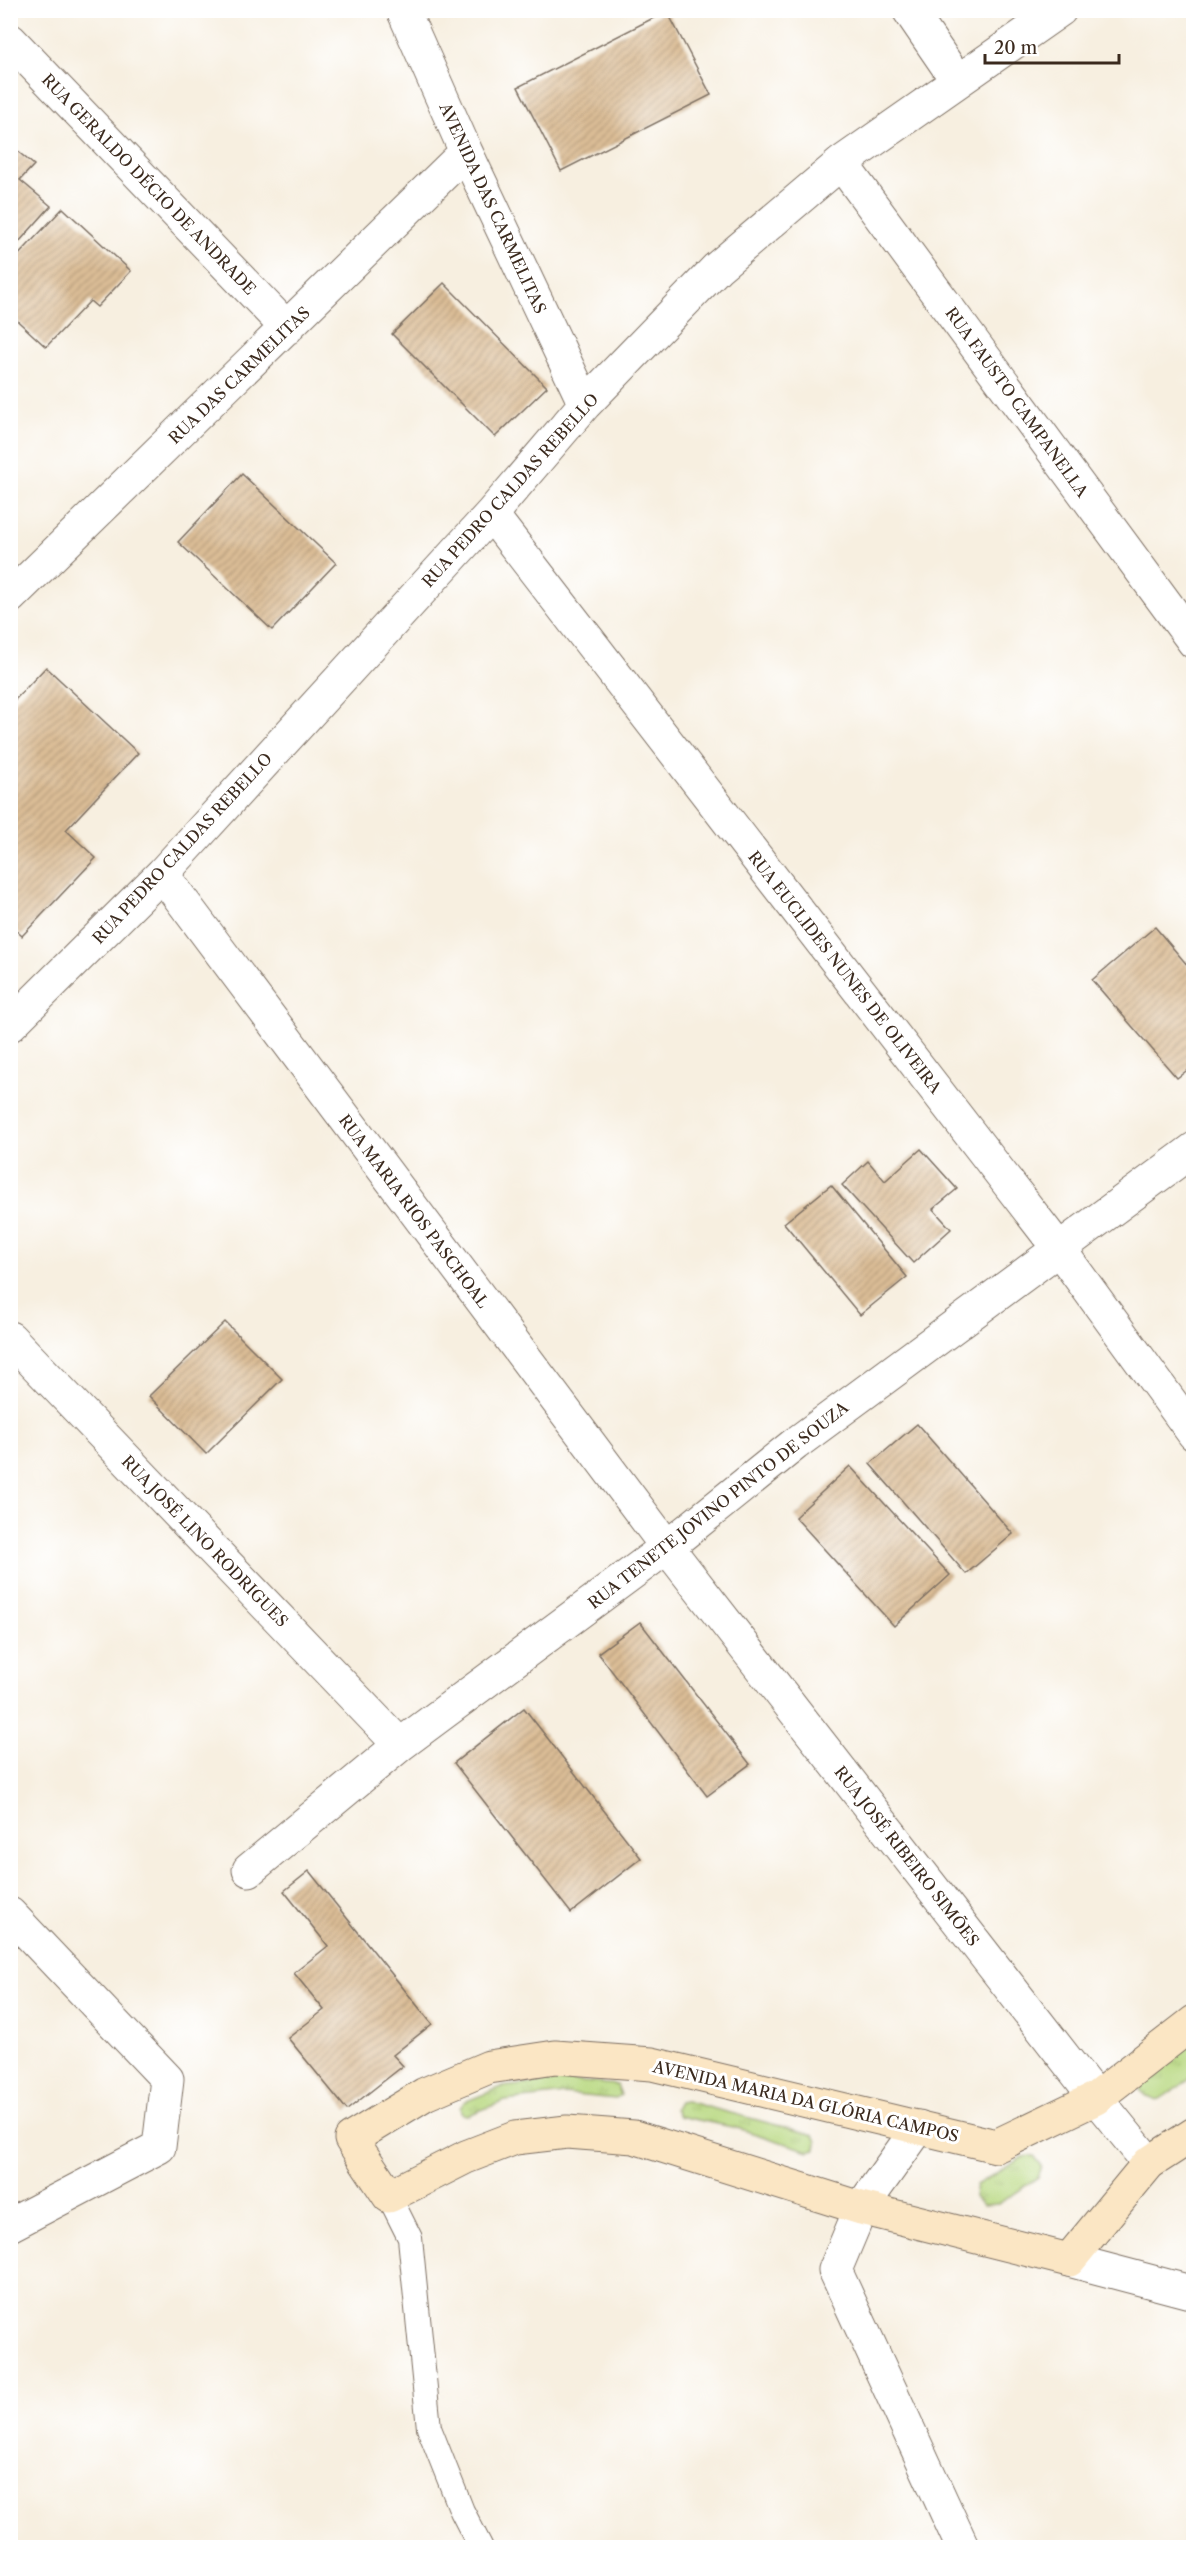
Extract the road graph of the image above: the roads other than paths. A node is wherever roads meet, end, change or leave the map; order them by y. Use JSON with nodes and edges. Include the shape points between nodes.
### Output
{"nodes":[{"id":1,"x":403,"y":10,"type":"edge"},
{"id":2,"x":909,"y":10,"type":"edge"},
{"id":3,"x":1060,"y":10,"type":"edge"},
{"id":4,"x":10,"y":40,"type":"edge"},
{"id":5,"x":957,"y":80,"type":"junction"},
{"id":6,"x":466,"y":152,"type":"junction"},
{"id":7,"x":841,"y":163,"type":"junction"},
{"id":8,"x":287,"y":328,"type":"junction"},
{"id":9,"x":585,"y":404,"type":"junction"},
{"id":10,"x":491,"y":514,"type":"junction"},
{"id":11,"x":10,"y":597,"type":"edge"},
{"id":12,"x":1194,"y":642,"type":"edge"},
{"id":13,"x":162,"y":874,"type":"junction"},
{"id":14,"x":10,"y":1025,"type":"edge"},
{"id":15,"x":1194,"y":1149,"type":"edge"},
{"id":16,"x":1059,"y":1249,"type":"junction"},
{"id":17,"x":10,"y":1338,"type":"edge"},
{"id":18,"x":1194,"y":1434,"type":"edge"},
{"id":19,"x":667,"y":1547,"type":"junction"},
{"id":20,"x":400,"y":1745,"type":"junction"},
{"id":21,"x":249,"y":1870,"type":"dead end"},
{"id":22,"x":10,"y":1914,"type":"edge"},
{"id":23,"x":1194,"y":2022,"type":"edge"},
{"id":24,"x":1096,"y":2098,"type":"junction"},
{"id":25,"x":919,"y":2127,"type":"junction"},
{"id":26,"x":1194,"y":2134,"type":"edge"},
{"id":27,"x":1149,"y":2163,"type":"junction"},
{"id":28,"x":389,"y":2196,"type":"junction"},
{"id":29,"x":861,"y":2208,"type":"junction"},
{"id":30,"x":10,"y":2226,"type":"edge"},
{"id":31,"x":1070,"y":2260,"type":"junction"},
{"id":32,"x":1194,"y":2293,"type":"edge"},
{"id":33,"x":481,"y":2547,"type":"edge"},
{"id":34,"x":963,"y":2547,"type":"edge"}],
"edges":[{"from":1,"to":6,"type":"street","name":"AVENIDA DAS CARMELITAS"},
{"from":2,"to":5,"type":"street"},
{"from":3,"to":5,"type":"street","name":"RUA PEDRO CALDAS REBELLO"},
{"from":4,"to":8,"type":"street","name":"RUA GERALDO DÉCIO DE ANDRADE"},
{"from":5,"to":7,"type":"street","name":"RUA PEDRO CALDAS REBELLO"},
{"from":6,"to":8,"type":"street","name":"RUA DAS CARMELITAS"},
{"from":6,"to":9,"type":"street","name":"AVENIDA DAS CARMELITAS"},
{"from":7,"to":9,"type":"street","name":"RUA PEDRO CALDAS REBELLO","via":[[717,268]]},
{"from":7,"to":12,"type":"street","name":"RUA FAUSTO CAMPANELLA"},
{"from":8,"to":11,"type":"street","name":"RUA DAS CARMELITAS"},
{"from":9,"to":10,"type":"street","name":"RUA PEDRO CALDAS REBELLO"},
{"from":10,"to":13,"type":"street","name":"RUA PEDRO CALDAS REBELLO"},
{"from":10,"to":16,"type":"street","name":"RUA EUCLIDES NUNES DE OLIVEIRA"},
{"from":13,"to":14,"type":"street","name":"RUA PEDRO CALDAS REBELLO"},
{"from":13,"to":19,"type":"street","name":"RUA MARIA RIOS PASCHOAL"},
{"from":15,"to":16,"type":"street","name":"RUA TENETE JOVINO PINTO DE SOUZA"},
{"from":16,"to":18,"type":"street","name":"RUA EUCLIDES NUNES DE OLIVEIRA"},
{"from":16,"to":19,"type":"street","name":"RUA TENETE JOVINO PINTO DE SOUZA","via":[[795,1444]]},
{"from":17,"to":20,"type":"street","name":"RUA JOSÉ LINO RODRIGUES"},
{"from":19,"to":20,"type":"street","name":"RUA TENETE JOVINO PINTO DE SOUZA"},
{"from":19,"to":24,"type":"street","name":"RUA JOSÉ RIBEIRO SIMÕES"},
{"from":20,"to":21,"type":"street","name":"RUA TENETE JOVINO PINTO DE SOUZA"},
{"from":22,"to":30,"type":"street","via":[[167,2079],[159,2147]]},
{"from":23,"to":24,"type":"street","name":"AVENIDA MARIA DA GLÓRIA CAMPOS"},
{"from":24,"to":25,"type":"street","name":"AVENIDA MARIA DA GLÓRIA CAMPOS","via":[[996,2145]]},
{"from":24,"to":27,"type":"street","name":"RUA JOSÉ RIBEIRO SIMÕES"},
{"from":25,"to":28,"type":"street","name":"AVENIDA MARIA DA GLÓRIA CAMPOS","via":[[652,2064],[555,2057],[489,2067],[424,2094],[351,2139]]},
{"from":25,"to":29,"type":"street"},
{"from":26,"to":27,"type":"street"},
{"from":27,"to":31,"type":"street"},
{"from":28,"to":29,"type":"street","via":[[466,2157],[515,2138],[567,2132],[634,2137]]},
{"from":28,"to":33,"type":"lane","via":[[410,2238],[429,2428]]},
{"from":29,"to":31,"type":"street"},
{"from":29,"to":34,"type":"street","via":[[835,2270]]},
{"from":31,"to":32,"type":"street"}]}
